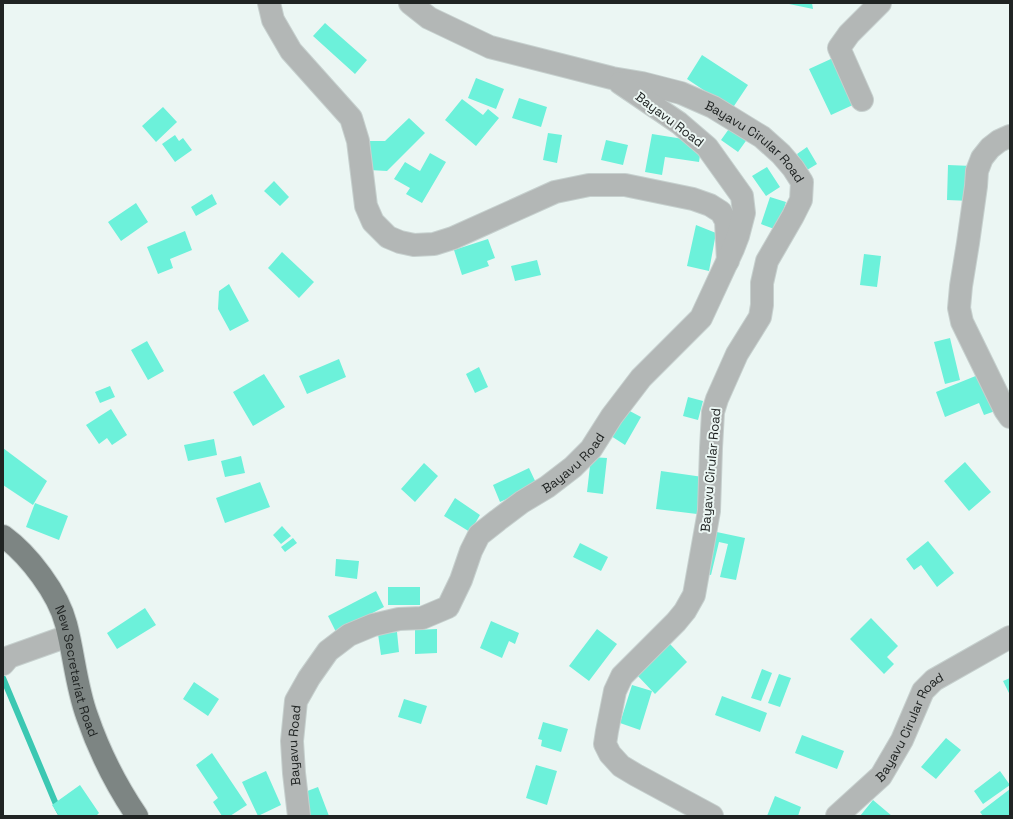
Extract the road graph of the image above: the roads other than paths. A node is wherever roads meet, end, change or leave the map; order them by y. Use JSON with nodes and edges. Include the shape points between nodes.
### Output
{"nodes":[{"id":1,"x":269,"y":3,"type":"edge"},
{"id":2,"x":410,"y":3,"type":"edge"},
{"id":3,"x":880,"y":3,"type":"edge"},
{"id":4,"x":612,"y":78,"type":"junction"},
{"id":5,"x":862,"y":100,"type":"dead end"},
{"id":6,"x":1010,"y":136,"type":"edge"},
{"id":7,"x":728,"y":261,"type":"junction"},
{"id":8,"x":1010,"y":417,"type":"edge"},
{"id":9,"x":3,"y":536,"type":"edge"},
{"id":10,"x":68,"y":636,"type":"junction"},
{"id":11,"x":1010,"y":637,"type":"edge"},
{"id":12,"x":3,"y":664,"type":"edge"},
{"id":13,"x":138,"y":816,"type":"edge"},
{"id":14,"x":299,"y":816,"type":"edge"},
{"id":15,"x":712,"y":816,"type":"edge"},
{"id":16,"x":837,"y":816,"type":"edge"}],
"edges":[{"from":1,"to":7,"type":"street","via":[[273,20],[291,51],[350,118],[358,141],[366,206],[373,222],[388,237],[414,245],[434,244],[555,192],[589,185],[625,185],[693,199],[721,212],[726,221]]},
{"from":2,"to":4,"type":"street","name":"Bayavu Cirular Road","via":[[430,18],[490,47]]},
{"from":3,"to":5,"type":"street","via":[[849,34],[839,48]]},
{"from":4,"to":7,"type":"street","name":"Bayavu Road","via":[[679,123],[706,146],[742,196],[744,212]]},
{"from":4,"to":15,"type":"street","name":"Bayavu Cirular Road","via":[[681,93],[714,107],[762,137],[794,168],[802,182],[800,200],[793,216],[767,261],[762,283],[760,317],[737,354],[713,412],[709,511],[694,595],[686,611],[622,676],[615,691],[605,744],[621,766]]},
{"from":6,"to":8,"type":"street","via":[[990,148],[982,158],[977,171],[959,308],[962,322],[1004,410]]},
{"from":7,"to":14,"type":"street","name":"Bayavu Road","via":[[701,318],[641,378],[591,449],[547,487],[522,502],[479,535],[448,607],[422,618],[400,619],[373,625],[349,635],[328,651],[296,701],[292,741]]},
{"from":9,"to":10,"type":"main road","name":"New Secretariat Road","via":[[42,576],[66,623]]},
{"from":10,"to":12,"type":"street","via":[[9,657]]},
{"from":10,"to":13,"type":"main road","name":"New Secretariat Road","via":[[87,715],[105,761]]},
{"from":11,"to":16,"type":"street","name":"Bayavu Cirular Road","via":[[934,680],[923,691],[902,740],[881,776]]}]}
